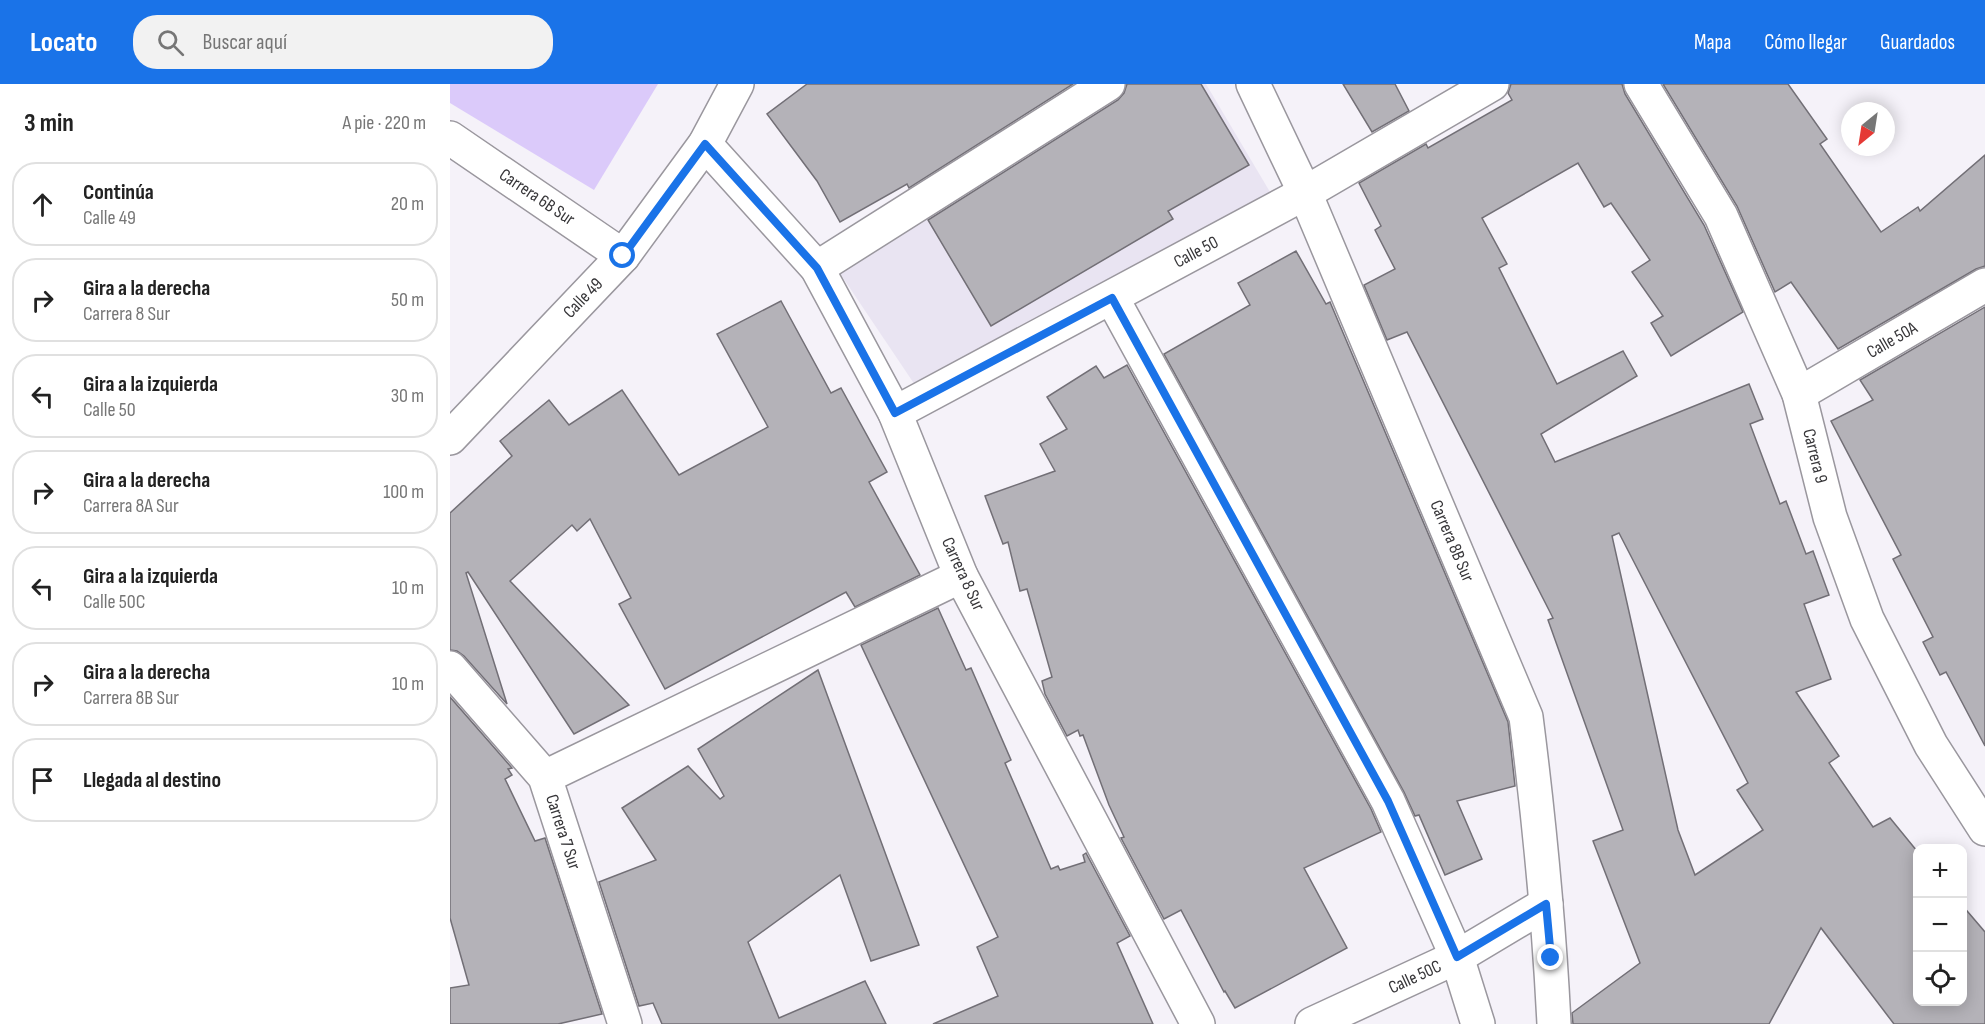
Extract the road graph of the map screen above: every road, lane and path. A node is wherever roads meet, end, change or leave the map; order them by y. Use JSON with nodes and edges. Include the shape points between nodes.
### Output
{"nodes":[{"id":1,"x":737,"y":84,"type":"edge"},
{"id":2,"x":1108,"y":84,"type":"edge"},
{"id":3,"x":1253,"y":84,"type":"edge"},
{"id":4,"x":1492,"y":84,"type":"edge"},
{"id":5,"x":1641,"y":84,"type":"edge"},
{"id":6,"x":450,"y":138,"type":"edge"},
{"id":7,"x":705,"y":144,"type":"junction"},
{"id":8,"x":1305,"y":193,"type":"junction"},
{"id":9,"x":623,"y":256,"type":"junction"},
{"id":10,"x":817,"y":268,"type":"junction"},
{"id":11,"x":1985,"y":285,"type":"edge"},
{"id":12,"x":1112,"y":298,"type":"junction"},
{"id":13,"x":1799,"y":394,"type":"junction"},
{"id":14,"x":895,"y":413,"type":"junction"},
{"id":15,"x":450,"y":438,"type":"edge"},
{"id":16,"x":962,"y":576,"type":"junction"},
{"id":17,"x":450,"y":668,"type":"edge"},
{"id":18,"x":545,"y":777,"type":"junction"},
{"id":19,"x":1985,"y":829,"type":"edge"},
{"id":20,"x":1546,"y":904,"type":"junction"},
{"id":21,"x":1457,"y":957,"type":"junction"},
{"id":22,"x":625,"y":1024,"type":"edge"},
{"id":23,"x":1198,"y":1024,"type":"edge"},
{"id":24,"x":1312,"y":1024,"type":"edge"},
{"id":25,"x":1478,"y":1024,"type":"edge"},
{"id":26,"x":1554,"y":1024,"type":"edge"}],
"edges":[{"from":1,"to":7,"type":"street","name":"Calle 49"},
{"from":2,"to":10,"type":"street"},
{"from":3,"to":8,"type":"street","name":"Carrera 8B Sur"},
{"from":4,"to":8,"type":"street","name":"Calle 50"},
{"from":5,"to":13,"type":"street","name":"Carrera 9","via":[[1721,216]]},
{"from":6,"to":9,"type":"street","name":"Carrera 6B Sur"},
{"from":7,"to":9,"type":"street","name":"Calle 49"},
{"from":7,"to":10,"type":"street","name":"Carrera 8 Sur"},
{"from":8,"to":12,"type":"street","name":"Calle 50"},
{"from":8,"to":20,"type":"street","name":"Carrera 8B Sur","via":[[1526,717]]},
{"from":9,"to":15,"type":"street","name":"Calle 49"},
{"from":10,"to":14,"type":"street","name":"Carrera 8 Sur"},
{"from":11,"to":13,"type":"street","name":"Calle 50A"},
{"from":12,"to":14,"type":"street","name":"Calle 50"},
{"from":12,"to":21,"type":"street","via":[[1388,801]]},
{"from":13,"to":19,"type":"street","name":"Carrera 9","via":[[1830,517],[1867,619],[1931,746]]},
{"from":14,"to":16,"type":"street","name":"Carrera 8 Sur"},
{"from":16,"to":18,"type":"street"},
{"from":16,"to":23,"type":"street","name":"Carrera 8 Sur"},
{"from":17,"to":18,"type":"street","name":"Carrera 7 Sur"},
{"from":18,"to":22,"type":"street","name":"Carrera 7 Sur"},
{"from":20,"to":21,"type":"street","name":"Calle 50C"},
{"from":20,"to":26,"type":"street","name":"Carrera 8B Sur"},
{"from":21,"to":24,"type":"street","name":"Calle 50C"},
{"from":21,"to":25,"type":"street"}]}
